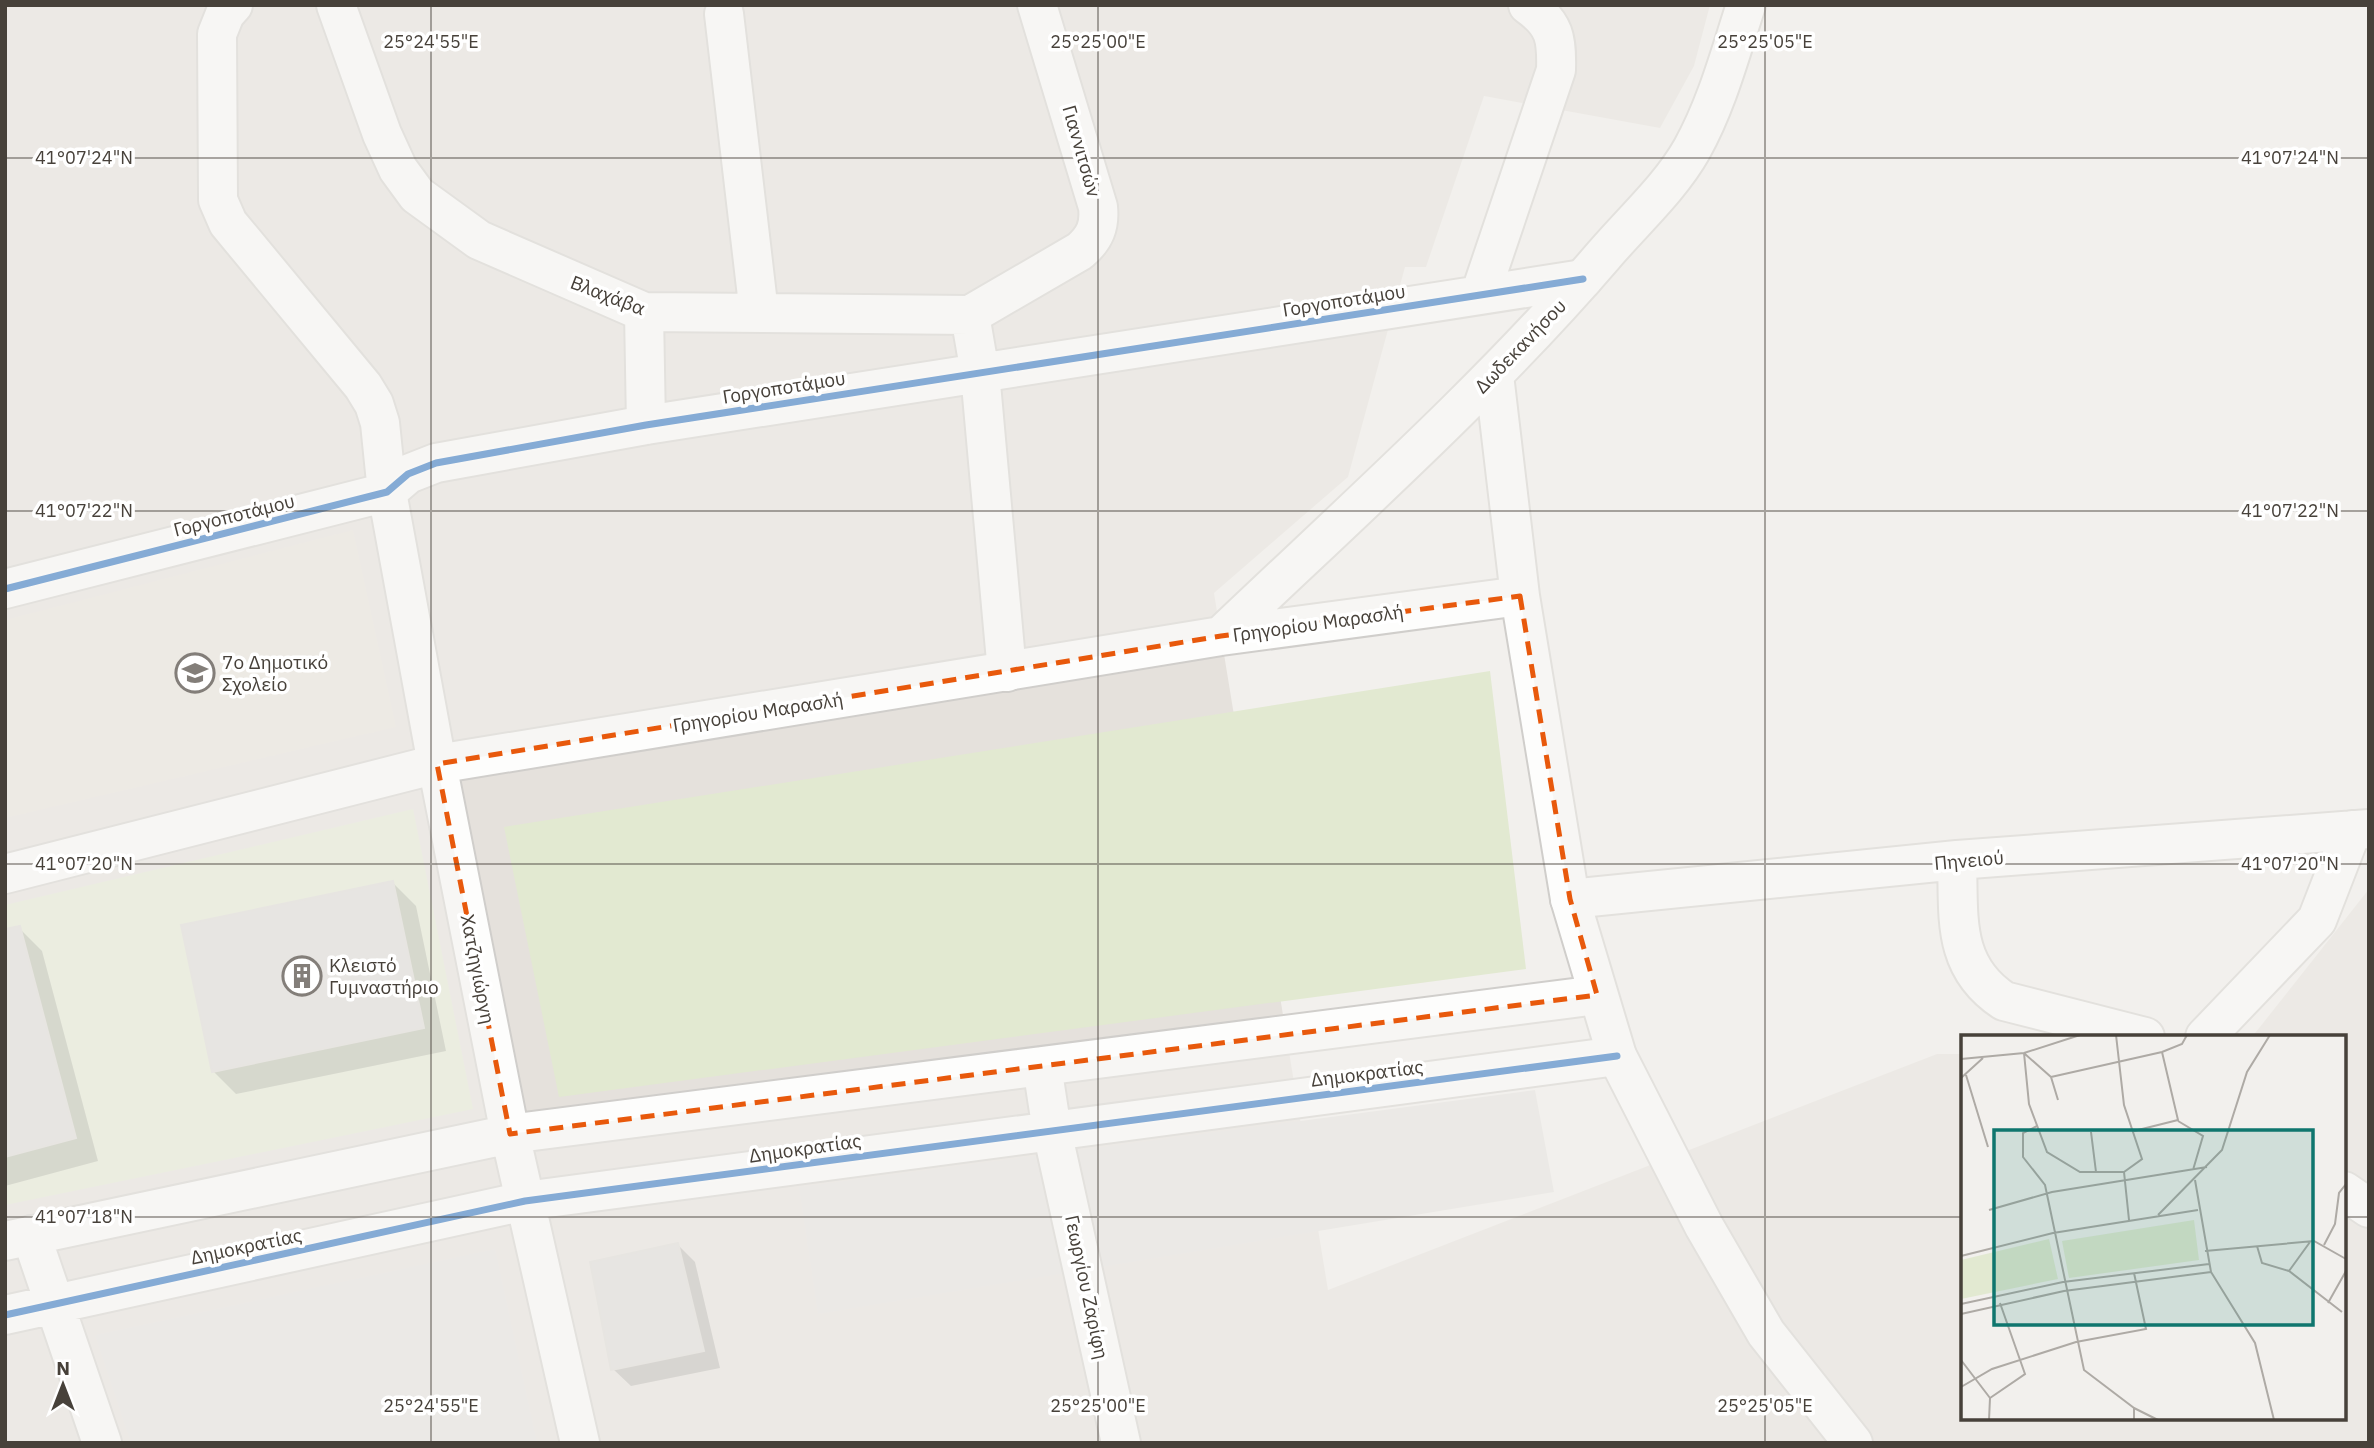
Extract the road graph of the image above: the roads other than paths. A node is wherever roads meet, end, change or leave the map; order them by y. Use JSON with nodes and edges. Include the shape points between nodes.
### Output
{"nodes":[{"id":1,"x":233,"y":5,"type":"edge"},
{"id":2,"x":336,"y":5,"type":"edge"},
{"id":3,"x":1528,"y":5,"type":"edge"},
{"id":4,"x":1746,"y":5,"type":"edge"},
{"id":5,"x":1047,"y":7,"type":"edge"},
{"id":6,"x":724,"y":14,"type":"dead end"},
{"id":7,"x":1583,"y":279,"type":"junction"},
{"id":8,"x":1480,"y":295,"type":"junction"},
{"id":9,"x":643,"y":312,"type":"junction"},
{"id":10,"x":759,"y":313,"type":"junction"},
{"id":11,"x":970,"y":315,"type":"junction"},
{"id":12,"x":980,"y":373,"type":"junction"},
{"id":13,"x":1494,"y":375,"type":"junction"},
{"id":14,"x":646,"y":425,"type":"junction"},
{"id":15,"x":387,"y":492,"type":"junction"},
{"id":16,"x":5,"y":589,"type":"edge"},
{"id":17,"x":1520,"y":596,"type":"junction"},
{"id":18,"x":1221,"y":636,"type":"junction"},
{"id":19,"x":1007,"y":672,"type":"junction"},
{"id":20,"x":437,"y":764,"type":"junction"},
{"id":21,"x":2360,"y":830,"type":"edge"},
{"id":22,"x":1957,"y":860,"type":"junction"},
{"id":23,"x":5,"y":874,"type":"edge"},
{"id":24,"x":1570,"y":899,"type":"junction"},
{"id":25,"x":1597,"y":995,"type":"junction"},
{"id":26,"x":2137,"y":1035,"type":"edge"},
{"id":27,"x":2207,"y":1035,"type":"edge"},
{"id":28,"x":1617,"y":1056,"type":"junction"},
{"id":29,"x":1042,"y":1066,"type":"junction"},
{"id":30,"x":1052,"y":1131,"type":"junction"},
{"id":31,"x":510,"y":1134,"type":"junction"},
{"id":32,"x":2346,"y":1192,"type":"edge"},
{"id":33,"x":525,"y":1201,"type":"junction"},
{"id":34,"x":2369,"y":1208,"type":"edge"},
{"id":35,"x":18,"y":1238,"type":"edge"},
{"id":36,"x":54,"y":1304,"type":"junction"},
{"id":37,"x":5,"y":1315,"type":"edge"},
{"id":38,"x":102,"y":1443,"type":"edge"},
{"id":39,"x":580,"y":1443,"type":"edge"},
{"id":40,"x":1121,"y":1443,"type":"edge"},
{"id":41,"x":1853,"y":1443,"type":"edge"}],
"edges":[{"from":1,"to":15,"type":"street","name":"Χατζηγιώργη","via":[[217,34],[218,200],[236,233],[374,404],[382,433]]},
{"from":2,"to":9,"type":"street","name":"Βλαχάβα","via":[[382,134],[398,169],[417,195],[479,240]]},
{"from":3,"to":8,"type":"street","via":[[1547,18],[1556,45],[1556,70]]},
{"from":4,"to":7,"type":"street","name":"Δωδεκανήσου","via":[[1718,93],[1691,150]]},
{"from":5,"to":11,"type":"street","name":"Γιαννιτσών","via":[[1099,219],[1090,243],[1080,251]]},
{"from":6,"to":10,"type":"street"},
{"from":7,"to":8,"type":"street","name":"Γοργοποτάμου"},
{"from":7,"to":13,"type":"street","name":"Δωδεκανήσου"},
{"from":8,"to":12,"type":"street","name":"Γοργοποτάμου"},
{"from":9,"to":10,"type":"street","name":"Βλαχάβα"},
{"from":9,"to":14,"type":"street"},
{"from":10,"to":11,"type":"street","name":"Βλαχάβα"},
{"from":11,"to":12,"type":"street"},
{"from":12,"to":14,"type":"street","name":"Γοργοποτάμου"},
{"from":12,"to":19,"type":"street"},
{"from":13,"to":17,"type":"street"},
{"from":13,"to":18,"type":"street","name":"Δωδεκανήσου"},
{"from":14,"to":15,"type":"street","name":"Γοργοποτάμου","via":[[436,463],[408,474]]},
{"from":15,"to":16,"type":"street","name":"Γοργοποτάμου"},
{"from":15,"to":20,"type":"street","name":"Χατζηγιώργη"},
{"from":17,"to":18,"type":"street","name":"Γρηγορίου Μαρασλή"},
{"from":17,"to":24,"type":"street"},
{"from":18,"to":19,"type":"street","name":"Γρηγορίου Μαρασλή"},
{"from":19,"to":20,"type":"street","name":"Γρηγορίου Μαρασλή"},
{"from":20,"to":23,"type":"street","name":"Γρηγορίου Μαρασλή"},
{"from":20,"to":31,"type":"street","name":"Χατζηγιώργη"},
{"from":21,"to":22,"type":"street","name":"Πηνειού"},
{"from":21,"to":27,"type":"street","via":[[2317,920]]},
{"from":22,"to":24,"type":"street","name":"Πηνειού"},
{"from":22,"to":26,"type":"street","via":[[1962,948],[1990,992],[2004,1001]]},
{"from":24,"to":25,"type":"street"},
{"from":25,"to":28,"type":"street"},
{"from":25,"to":29,"type":"street"},
{"from":28,"to":30,"type":"street","name":"Δημοκρατίας"},
{"from":28,"to":41,"type":"street","via":[[1704,1226],[1766,1333]]},
{"from":29,"to":30,"type":"street","name":"Γεωργίου Ζαρίφη"},
{"from":29,"to":31,"type":"street"},
{"from":30,"to":33,"type":"street","name":"Δημοκρατίας"},
{"from":30,"to":40,"type":"street","name":"Γεωργίου Ζαρίφη"},
{"from":31,"to":33,"type":"street","name":"Χατζηγιώργη"},
{"from":31,"to":35,"type":"street"},
{"from":32,"to":34,"type":"street"},
{"from":33,"to":36,"type":"street","name":"Δημοκρατίας"},
{"from":33,"to":39,"type":"street","name":"Χατζηγιώργη"},
{"from":35,"to":36,"type":"street"},
{"from":36,"to":37,"type":"street","name":"Δημοκρατίας"},
{"from":36,"to":38,"type":"street"}]}
